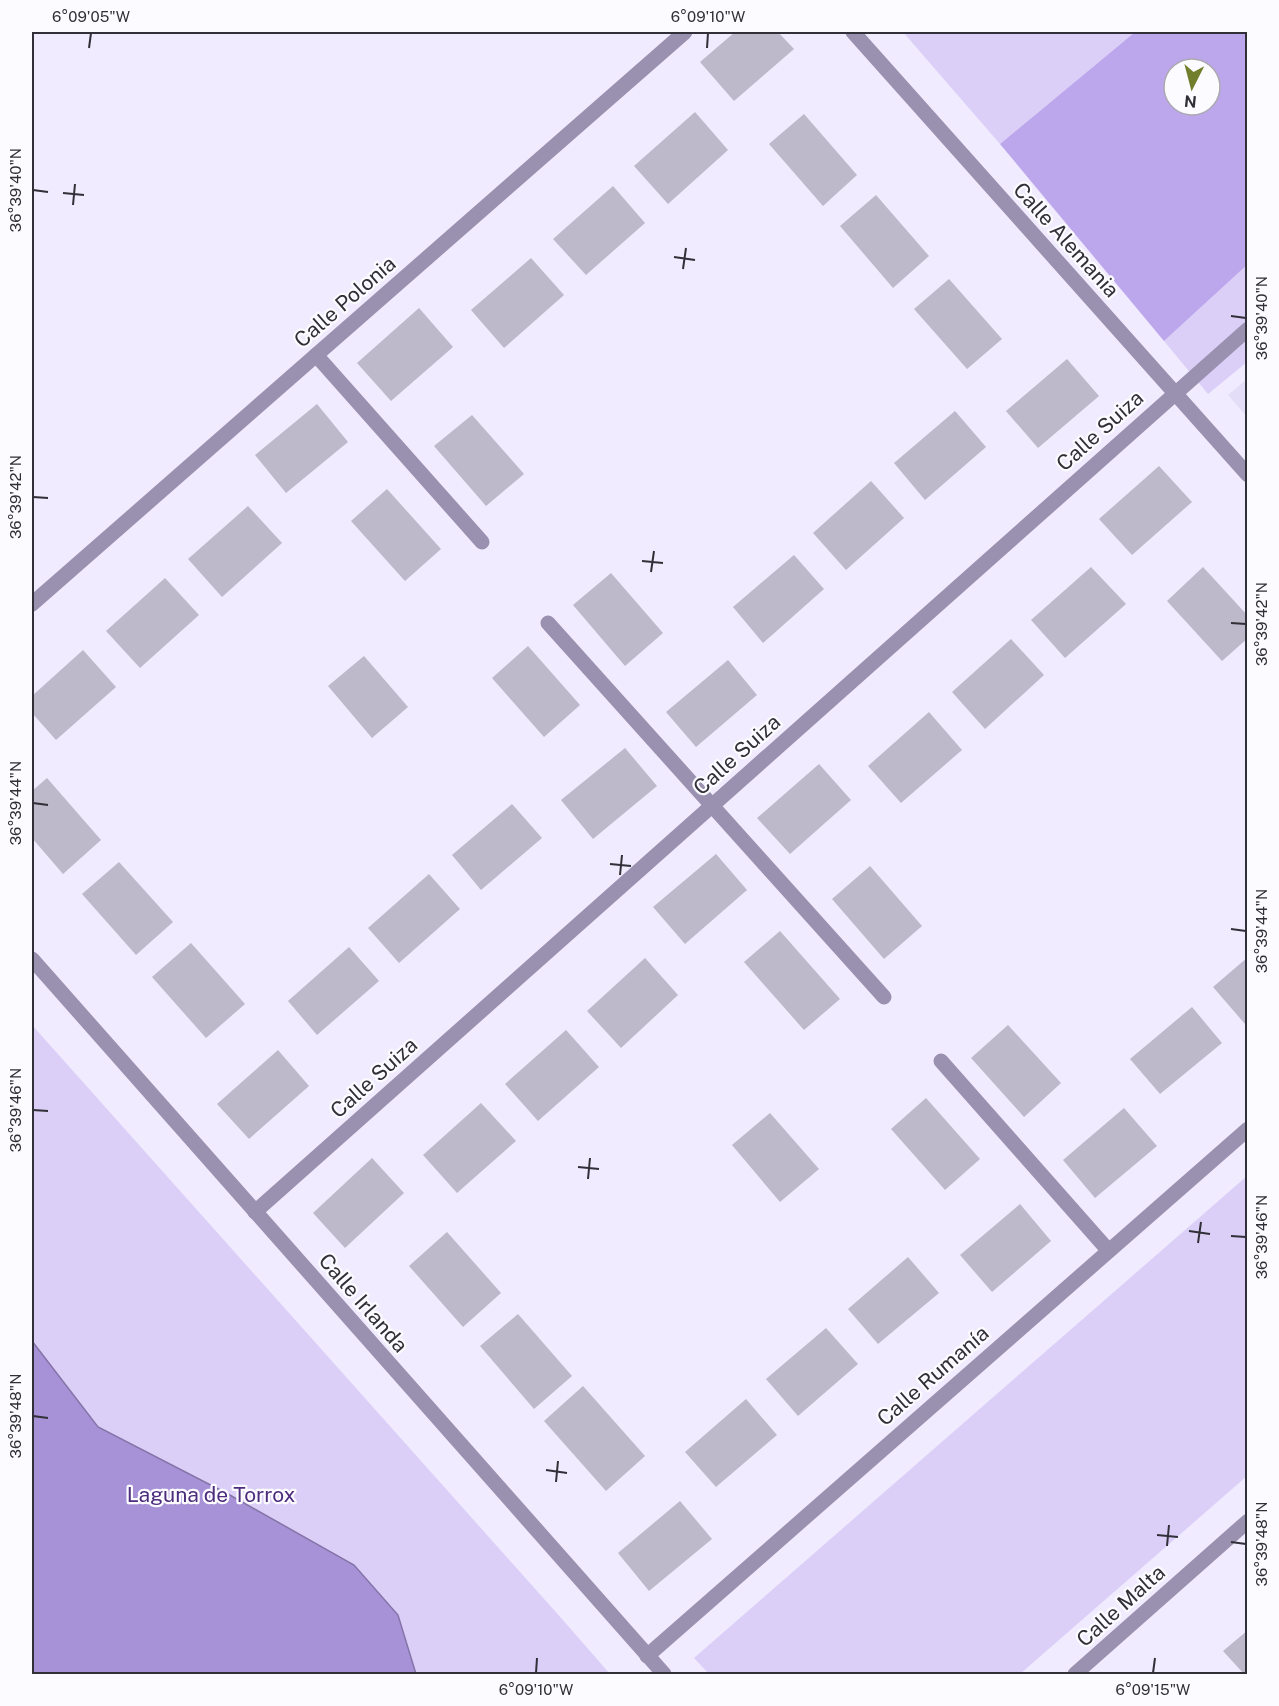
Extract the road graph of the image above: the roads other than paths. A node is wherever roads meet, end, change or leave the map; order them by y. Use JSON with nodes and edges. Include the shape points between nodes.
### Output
{"nodes":[{"id":1,"x":686,"y":32,"type":"edge"},
{"id":2,"x":853,"y":32,"type":"edge"},
{"id":3,"x":1248,"y":329,"type":"edge"},
{"id":4,"x":316,"y":355,"type":"junction"},
{"id":5,"x":1174,"y":393,"type":"junction"},
{"id":6,"x":1248,"y":476,"type":"edge"},
{"id":7,"x":482,"y":542,"type":"dead end"},
{"id":8,"x":32,"y":604,"type":"edge"},
{"id":9,"x":548,"y":623,"type":"dead end"},
{"id":10,"x":711,"y":806,"type":"junction"},
{"id":11,"x":32,"y":959,"type":"edge"},
{"id":12,"x":884,"y":997,"type":"dead end"},
{"id":13,"x":941,"y":1061,"type":"dead end"},
{"id":14,"x":1248,"y":1129,"type":"edge"},
{"id":15,"x":255,"y":1212,"type":"junction"},
{"id":16,"x":1108,"y":1250,"type":"junction"},
{"id":17,"x":1248,"y":1521,"type":"edge"},
{"id":18,"x":647,"y":1656,"type":"junction"},
{"id":19,"x":664,"y":1674,"type":"edge"},
{"id":20,"x":1076,"y":1674,"type":"edge"}],
"edges":[{"from":1,"to":4,"type":"street","name":"Calle Polonia"},
{"from":2,"to":5,"type":"street","name":"Calle Alemania"},
{"from":3,"to":5,"type":"street","name":"Calle Suiza"},
{"from":4,"to":7,"type":"street"},
{"from":4,"to":8,"type":"street","name":"Calle Polonia"},
{"from":5,"to":6,"type":"street","name":"Calle Alemania"},
{"from":5,"to":10,"type":"street","name":"Calle Suiza"},
{"from":9,"to":10,"type":"street"},
{"from":10,"to":12,"type":"street"},
{"from":10,"to":15,"type":"street","name":"Calle Suiza"},
{"from":11,"to":15,"type":"street","name":"Calle Irlanda"},
{"from":13,"to":16,"type":"street"},
{"from":14,"to":16,"type":"street","name":"Calle Rumanía"},
{"from":15,"to":18,"type":"street","name":"Calle Irlanda"},
{"from":16,"to":18,"type":"street","name":"Calle Rumanía"},
{"from":17,"to":20,"type":"street","name":"Calle Malta"},
{"from":18,"to":19,"type":"street","name":"Calle Irlanda"}]}
